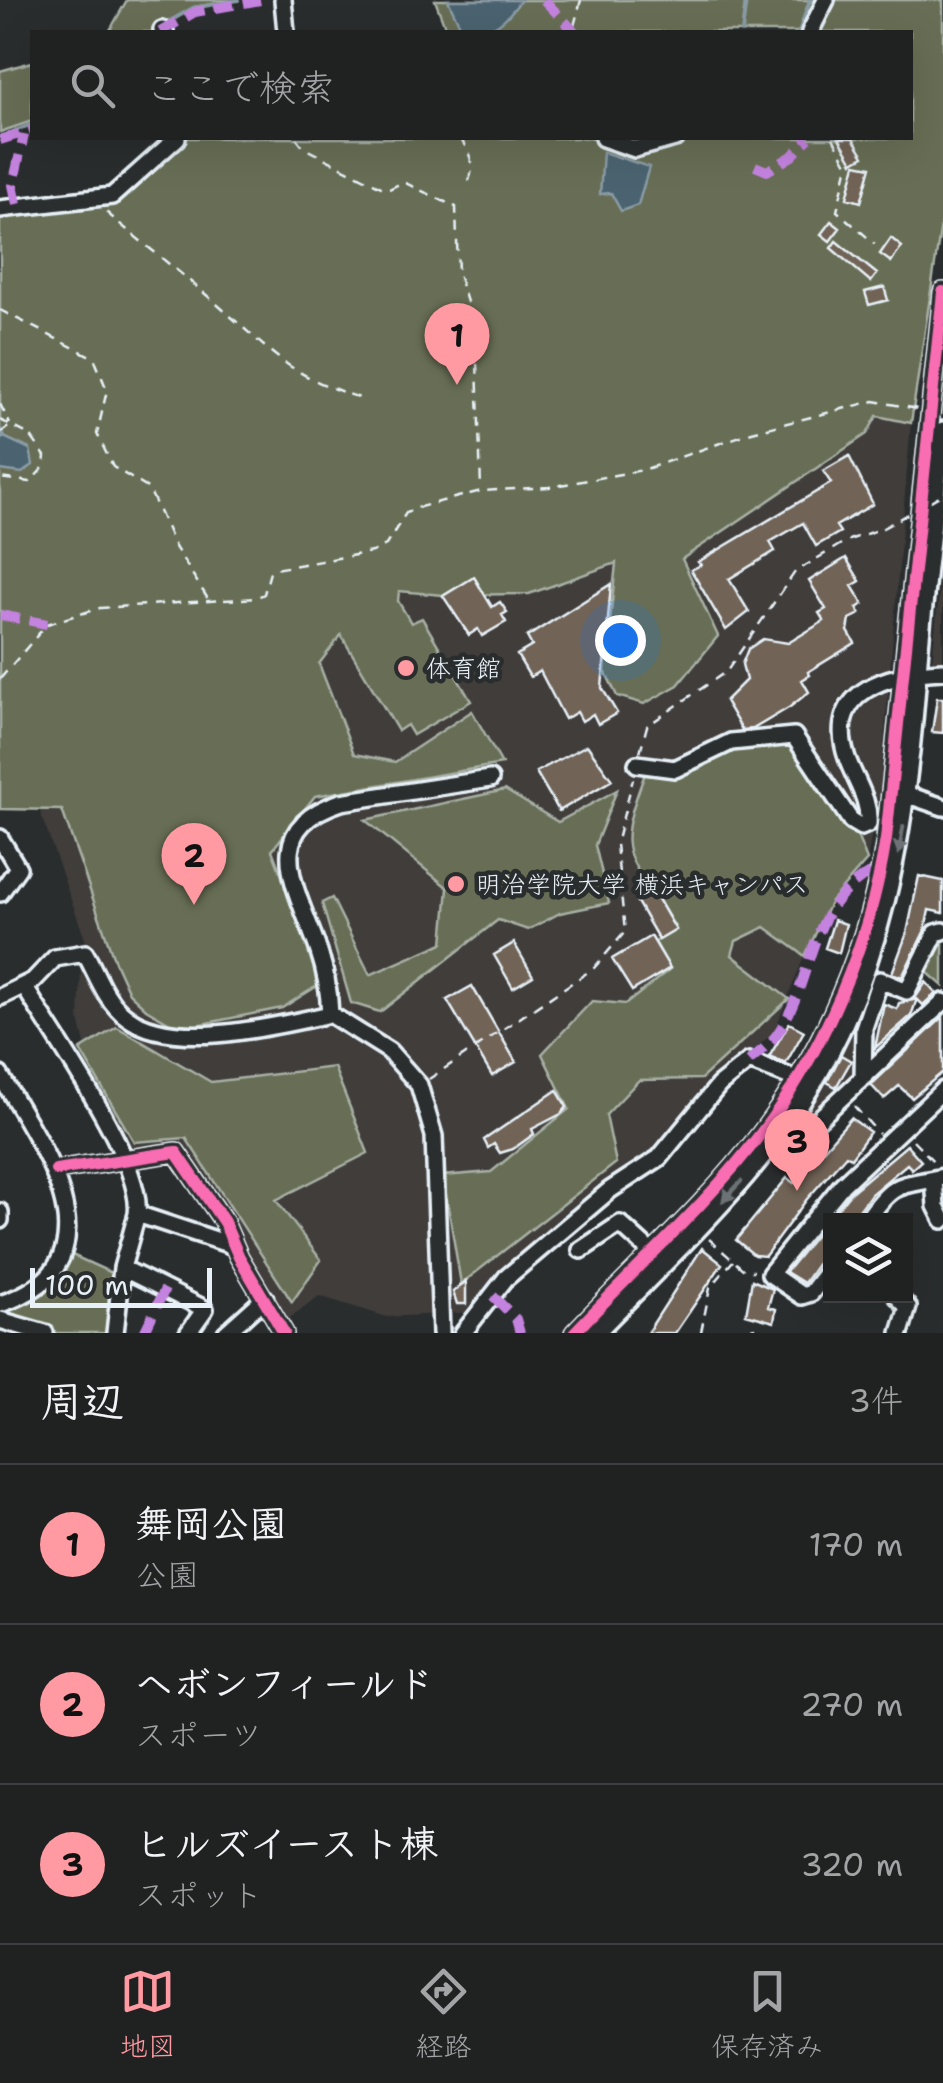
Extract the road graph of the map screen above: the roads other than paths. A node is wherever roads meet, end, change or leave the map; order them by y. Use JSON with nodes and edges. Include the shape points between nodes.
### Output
{"nodes":[{"id":1,"x":284,"y":0,"type":"edge"},
{"id":2,"x":826,"y":0,"type":"edge"},
{"id":3,"x":286,"y":30,"type":"edge"},
{"id":4,"x":811,"y":30,"type":"edge"},
{"id":5,"x":175,"y":140,"type":"edge"},
{"id":6,"x":610,"y":140,"type":"edge"},
{"id":7,"x":670,"y":140,"type":"edge"},
{"id":8,"x":0,"y":209,"type":"edge"},
{"id":9,"x":943,"y":292,"type":"edge"},
{"id":10,"x":940,"y":343,"type":"edge"},
{"id":11,"x":943,"y":430,"type":"edge"},
{"id":12,"x":943,"y":671,"type":"edge"},
{"id":13,"x":911,"y":672,"type":"junction"},
{"id":14,"x":637,"y":764,"type":"road end"},
{"id":15,"x":490,"y":779,"type":"dead end"},
{"id":16,"x":908,"y":795,"type":"junction"},
{"id":17,"x":943,"y":806,"type":"edge"},
{"id":18,"x":0,"y":838,"type":"edge"},
{"id":19,"x":0,"y":893,"type":"edge"},
{"id":20,"x":943,"y":931,"type":"edge"},
{"id":21,"x":24,"y":986,"type":"junction"},
{"id":22,"x":0,"y":998,"type":"edge"},
{"id":23,"x":943,"y":1002,"type":"edge"},
{"id":24,"x":330,"y":1014,"type":"junction"},
{"id":25,"x":863,"y":1076,"type":"junction"},
{"id":26,"x":796,"y":1079,"type":"junction"},
{"id":27,"x":2,"y":1084,"type":"edge"},
{"id":28,"x":943,"y":1090,"type":"edge"},
{"id":29,"x":778,"y":1123,"type":"junction"},
{"id":30,"x":126,"y":1157,"type":"junction"},
{"id":31,"x":56,"y":1170,"type":"junction"},
{"id":32,"x":940,"y":1176,"type":"edge"},
{"id":33,"x":0,"y":1212,"type":"edge"},
{"id":34,"x":873,"y":1213,"type":"edge"},
{"id":35,"x":137,"y":1214,"type":"junction"},
{"id":36,"x":0,"y":1220,"type":"edge"},
{"id":37,"x":943,"y":1220,"type":"edge"},
{"id":38,"x":234,"y":1246,"type":"junction"},
{"id":39,"x":581,"y":1250,"type":"dead end"},
{"id":40,"x":651,"y":1252,"type":"junction"},
{"id":41,"x":122,"y":1268,"type":"junction"},
{"id":42,"x":823,"y":1277,"type":"edge"},
{"id":43,"x":265,"y":1298,"type":"junction"},
{"id":44,"x":904,"y":1303,"type":"edge"},
{"id":45,"x":0,"y":1304,"type":"edge"},
{"id":46,"x":205,"y":1309,"type":"junction"},
{"id":47,"x":0,"y":1320,"type":"edge"},
{"id":48,"x":229,"y":1328,"type":"edge"},
{"id":49,"x":577,"y":1332,"type":"edge"},
{"id":50,"x":44,"y":1333,"type":"edge"},
{"id":51,"x":115,"y":1333,"type":"edge"},
{"id":52,"x":188,"y":1333,"type":"edge"},
{"id":53,"x":284,"y":1333,"type":"edge"},
{"id":54,"x":441,"y":1333,"type":"edge"},
{"id":55,"x":463,"y":1333,"type":"edge"},
{"id":56,"x":596,"y":1333,"type":"edge"},
{"id":57,"x":900,"y":1333,"type":"edge"}],
"edges":[{"from":1,"to":3,"type":"street"},
{"from":2,"to":4,"type":"street"},
{"from":5,"to":8,"type":"street","via":[[129,186],[94,201]]},
{"from":6,"to":7,"type":"street","via":[[644,150]]},
{"from":9,"to":10,"type":"street"},
{"from":10,"to":13,"type":"street"},
{"from":11,"to":13,"type":"street"},
{"from":12,"to":13,"type":"street"},
{"from":13,"to":14,"type":"street","via":[[876,682],[855,698],[843,724],[845,753],[869,806],[868,824],[861,827],[794,736],[731,742],[675,769]]},
{"from":13,"to":16,"type":"street"},
{"from":13,"to":26,"type":"street","via":[[874,901],[836,1002]]},
{"from":15,"to":24,"type":"street","via":[[341,802],[318,810],[296,831],[288,864],[320,952]]},
{"from":16,"to":17,"type":"street"},
{"from":16,"to":29,"type":"street","one_way":true,"via":[[874,953],[826,1059]]},
{"from":18,"to":19,"type":"street","via":[[18,868]]},
{"from":20,"to":25,"type":"street","via":[[908,990],[880,980],[864,1028]]},
{"from":21,"to":22,"type":"street"},
{"from":21,"to":24,"type":"street","via":[[54,958],[86,953],[111,1001],[147,1030],[177,1037]]},
{"from":21,"to":30,"type":"street"},
{"from":23,"to":25,"type":"street"},
{"from":24,"to":54,"type":"street","via":[[389,1051],[419,1085],[434,1136]]},
{"from":25,"to":29,"type":"street","via":[[802,1134]]},
{"from":26,"to":29,"type":"street"},
{"from":26,"to":55,"type":"street","via":[[749,1061],[719,1085],[658,1158],[506,1278]]},
{"from":27,"to":31,"type":"street"},
{"from":28,"to":42,"type":"street","via":[[842,1184],[770,1274],[802,1296]]},
{"from":29,"to":40,"type":"street"},
{"from":29,"to":56,"type":"street","one_way":true,"via":[[697,1228]]},
{"from":30,"to":31,"type":"street"},
{"from":30,"to":35,"type":"street"},
{"from":30,"to":38,"type":"street","via":[[176,1152]]},
{"from":31,"to":45,"type":"street","via":[[68,1211],[56,1262],[29,1291]]},
{"from":32,"to":34,"type":"street","via":[[893,1188]]},
{"from":32,"to":37,"type":"street","via":[[936,1206]]},
{"from":33,"to":36,"type":"street"},
{"from":35,"to":38,"type":"street"},
{"from":35,"to":41,"type":"street"},
{"from":38,"to":43,"type":"street"},
{"from":39,"to":40,"type":"street","via":[[620,1224]]},
{"from":40,"to":49,"type":"street"},
{"from":41,"to":46,"type":"street"},
{"from":41,"to":51,"type":"street"},
{"from":43,"to":48,"type":"street"},
{"from":43,"to":53,"type":"street"},
{"from":44,"to":57,"type":"street"},
{"from":46,"to":48,"type":"street"},
{"from":46,"to":52,"type":"street"},
{"from":47,"to":50,"type":"street"}]}
